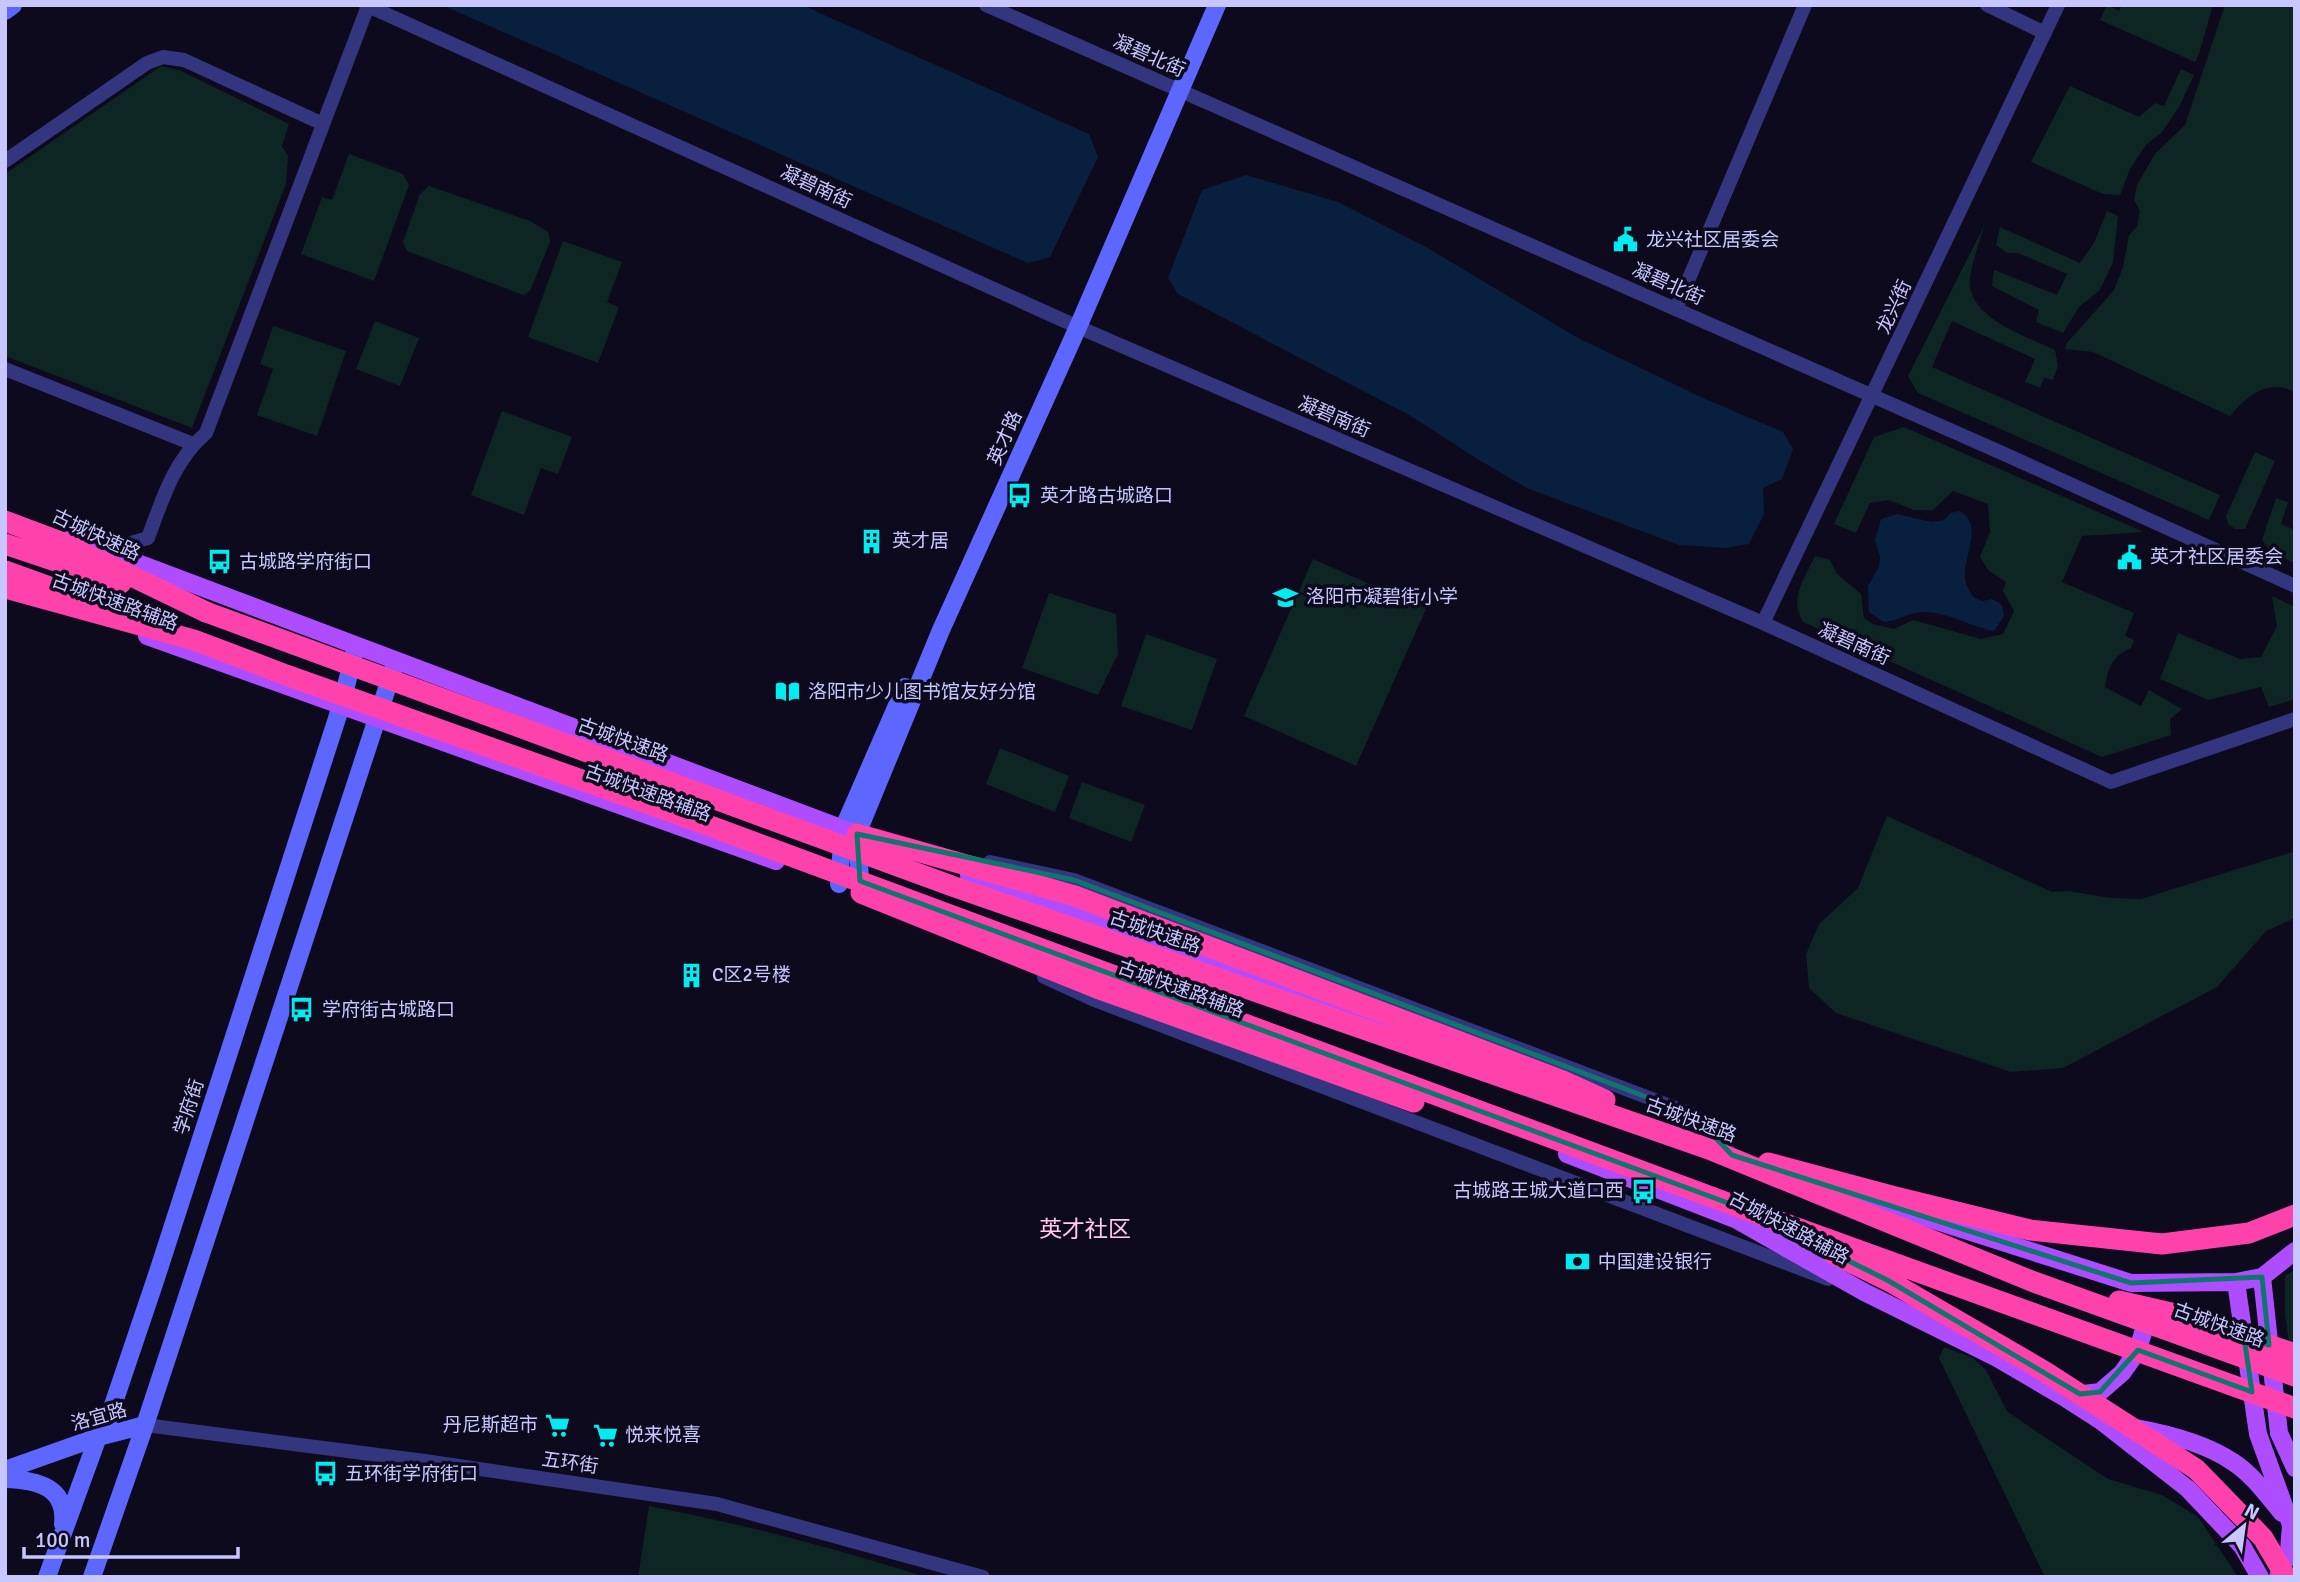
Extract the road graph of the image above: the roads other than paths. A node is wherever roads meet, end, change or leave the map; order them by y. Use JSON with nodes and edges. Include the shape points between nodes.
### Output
{"nodes":[{"id":1,"x":13,"y":5,"type":"edge"},
{"id":2,"x":986,"y":5,"type":"edge"},
{"id":3,"x":1206,"y":5,"type":"edge"},
{"id":4,"x":1217,"y":5,"type":"edge"},
{"id":5,"x":1805,"y":5,"type":"edge"},
{"id":6,"x":1987,"y":5,"type":"edge"},
{"id":7,"x":2058,"y":5,"type":"edge"},
{"id":8,"x":367,"y":6,"type":"edge"},
{"id":9,"x":5,"y":11,"type":"edge"},
{"id":10,"x":2045,"y":33,"type":"junction"},
{"id":11,"x":1176,"y":88,"type":"junction"},
{"id":12,"x":323,"y":124,"type":"junction"},
{"id":13,"x":5,"y":161,"type":"edge"},
{"id":14,"x":1676,"y":309,"type":"junction"},
{"id":15,"x":1073,"y":325,"type":"junction"},
{"id":16,"x":5,"y":369,"type":"edge"},
{"id":17,"x":1873,"y":396,"type":"junction"},
{"id":18,"x":193,"y":444,"type":"junction"},
{"id":19,"x":6,"y":515,"type":"edge"},
{"id":20,"x":5,"y":521,"type":"edge"},
{"id":21,"x":5,"y":544,"type":"edge"},
{"id":22,"x":106,"y":550,"type":"junction"},
{"id":23,"x":5,"y":571,"type":"edge"},
{"id":24,"x":2295,"y":586,"type":"edge"},
{"id":25,"x":5,"y":587,"type":"edge"},
{"id":26,"x":206,"y":612,"type":"junction"},
{"id":27,"x":1762,"y":623,"type":"junction"},
{"id":28,"x":194,"y":640,"type":"junction"},
{"id":29,"x":357,"y":645,"type":"junction"},
{"id":30,"x":396,"y":660,"type":"junction"},
{"id":31,"x":341,"y":706,"type":"junction"},
{"id":32,"x":377,"y":719,"type":"junction"},
{"id":33,"x":2295,"y":719,"type":"edge"},
{"id":34,"x":850,"y":832,"type":"junction"},
{"id":35,"x":839,"y":884,"type":"junction"},
{"id":36,"x":861,"y":893,"type":"junction"},
{"id":37,"x":1718,"y":1149,"type":"junction"},
{"id":38,"x":1744,"y":1209,"type":"junction"},
{"id":39,"x":2295,"y":1215,"type":"edge"},
{"id":40,"x":2295,"y":1251,"type":"edge"},
{"id":41,"x":2262,"y":1277,"type":"junction"},
{"id":42,"x":2034,"y":1282,"type":"junction"},
{"id":43,"x":2236,"y":1282,"type":"junction"},
{"id":44,"x":2131,"y":1283,"type":"junction"},
{"id":45,"x":2295,"y":1354,"type":"edge"},
{"id":46,"x":2182,"y":1366,"type":"junction"},
{"id":47,"x":2295,"y":1376,"type":"edge"},
{"id":48,"x":2062,"y":1396,"type":"junction"},
{"id":49,"x":2295,"y":1408,"type":"edge"},
{"id":50,"x":107,"y":1420,"type":"junction"},
{"id":51,"x":2101,"y":1421,"type":"junction"},
{"id":52,"x":2295,"y":1424,"type":"edge"},
{"id":53,"x":145,"y":1425,"type":"junction"},
{"id":54,"x":99,"y":1437,"type":"junction"},
{"id":55,"x":5,"y":1458,"type":"edge"},
{"id":56,"x":2295,"y":1468,"type":"edge"},
{"id":57,"x":5,"y":1470,"type":"edge"},
{"id":58,"x":5,"y":1479,"type":"edge"},
{"id":59,"x":2293,"y":1527,"type":"edge"},
{"id":60,"x":58,"y":1548,"type":"junction"},
{"id":61,"x":47,"y":1577,"type":"edge"},
{"id":62,"x":92,"y":1577,"type":"edge"},
{"id":63,"x":983,"y":1577,"type":"edge"},
{"id":64,"x":2260,"y":1577,"type":"edge"},
{"id":65,"x":2278,"y":1577,"type":"edge"},
{"id":66,"x":2286,"y":1577,"type":"edge"}],
"edges":[{"from":1,"to":9,"type":"main road"},
{"from":2,"to":11,"type":"street","name":"凝碧北街"},
{"from":3,"to":11,"type":"main road","name":"英才路"},
{"from":4,"to":11,"type":"main road","name":"英才路"},
{"from":5,"to":14,"type":"street"},
{"from":6,"to":10,"type":"street"},
{"from":7,"to":10,"type":"street","name":"龙兴街"},
{"from":8,"to":12,"type":"street"},
{"from":8,"to":15,"type":"street","name":"凝碧南街"},
{"from":10,"to":17,"type":"street","name":"龙兴街"},
{"from":11,"to":14,"type":"street","name":"凝碧北街"},
{"from":11,"to":15,"type":"main road","name":"英才路"},
{"from":12,"to":13,"type":"street","via":[[184,60],[163,57],[147,63]]},
{"from":12,"to":18,"type":"street","via":[[206,433]]},
{"from":14,"to":17,"type":"street","name":"凝碧北街"},
{"from":15,"to":27,"type":"street","name":"凝碧南街"},
{"from":15,"to":34,"type":"main road","name":"英才路"},
{"from":16,"to":18,"type":"street"},
{"from":17,"to":24,"type":"street","name":"凝碧北街"},
{"from":17,"to":27,"type":"street","name":"龙兴街"},
{"from":18,"to":22,"type":"street","via":[[169,482],[148,538]]},
{"from":19,"to":22,"type":"main road","name":"古城快速路辅路"},
{"from":20,"to":26,"type":"highway","name":"古城快速路","via":[[61,542]]},
{"from":21,"to":26,"type":"highway"},
{"from":22,"to":29,"type":"main road","name":"古城快速路辅路"},
{"from":23,"to":28,"type":"highway","bridge":true},
{"from":25,"to":28,"type":"highway","bridge":true},
{"from":25,"to":31,"type":"main road","name":"古城快速路辅路"},
{"from":26,"to":37,"type":"highway","name":"古城快速路","bridge":true,"via":[[952,886]]},
{"from":27,"to":33,"type":"street","name":"凝碧南街","via":[[2111,782]]},
{"from":28,"to":38,"type":"highway","bridge":true},
{"from":29,"to":30,"type":"main road","name":"古城快速路辅路"},
{"from":29,"to":31,"type":"main road","name":"学府街"},
{"from":30,"to":32,"type":"main road"},
{"from":30,"to":34,"type":"main road","name":"古城快速路辅路"},
{"from":31,"to":32,"type":"main road","name":"古城快速路辅路"},
{"from":31,"to":50,"type":"main road","name":"学府街"},
{"from":32,"to":35,"type":"main road","name":"古城快速路辅路"},
{"from":32,"to":53,"type":"main road"},
{"from":34,"to":35,"type":"main road","name":"英才路"},
{"from":34,"to":36,"type":"main road","name":"英才路"},
{"from":34,"to":37,"type":"main road","name":"古城快速路辅路"},
{"from":34,"to":37,"type":"highway","bridge":true,"via":[[1075,895],[1563,1081]]},
{"from":34,"to":37,"type":"street","via":[[1074,880],[1694,1115]]},
{"from":35,"to":36,"type":"main road","name":"古城快速路辅路"},
{"from":36,"to":38,"type":"highway","bridge":true,"via":[[1097,988],[1563,1156]]},
{"from":36,"to":48,"type":"main road","name":"古城快速路辅路","via":[[1735,1219]]},
{"from":37,"to":39,"type":"highway","bridge":true,"via":[[2030,1230],[2162,1244],[2249,1233]]},
{"from":37,"to":42,"type":"highway","name":"古城快速路","bridge":true},
{"from":37,"to":44,"type":"main road","name":"古城快速路辅路"},
{"from":38,"to":46,"type":"highway","bridge":true},
{"from":38,"to":66,"type":"highway","bridge":true,"via":[[1913,1295],[2044,1371],[2196,1469],[2263,1538]]},
{"from":40,"to":41,"type":"main road","name":"古城快速路辅路"},
{"from":41,"to":43,"type":"main road","name":"古城快速路辅路"},
{"from":41,"to":56,"type":"main road","via":[[2279,1433]]},
{"from":42,"to":45,"type":"highway","bridge":true,"via":[[2180,1315]]},
{"from":42,"to":47,"type":"highway","name":"古城快速路","bridge":true},
{"from":43,"to":44,"type":"main road","name":"古城快速路辅路"},
{"from":43,"to":59,"type":"main road","via":[[2258,1434]]},
{"from":44,"to":48,"type":"main road","via":[[2149,1314],[2137,1352],[2100,1392]]},
{"from":46,"to":49,"type":"highway","bridge":true},
{"from":46,"to":52,"type":"highway","bridge":true},
{"from":48,"to":51,"type":"main road","name":"古城快速路辅路"},
{"from":50,"to":53,"type":"main road","name":"洛宜路"},
{"from":50,"to":54,"type":"main road","name":"学府街"},
{"from":50,"to":55,"type":"main road","name":"洛宜路"},
{"from":51,"to":59,"type":"main road","via":[[2209,1448],[2257,1483]]},
{"from":51,"to":64,"type":"main road","name":"古城快速路辅路","via":[[2188,1489],[2242,1546]]},
{"from":53,"to":54,"type":"main road","name":"洛宜路"},
{"from":53,"to":62,"type":"main road"},
{"from":53,"to":63,"type":"street","name":"五环街","via":[[717,1504]]},
{"from":54,"to":57,"type":"main road","name":"洛宜路"},
{"from":54,"to":60,"type":"main road","name":"学府街"},
{"from":58,"to":60,"type":"main road","via":[[40,1483],[55,1492],[64,1520]]},
{"from":59,"to":65,"type":"main road"},
{"from":60,"to":61,"type":"main road","name":"学府街"}]}
